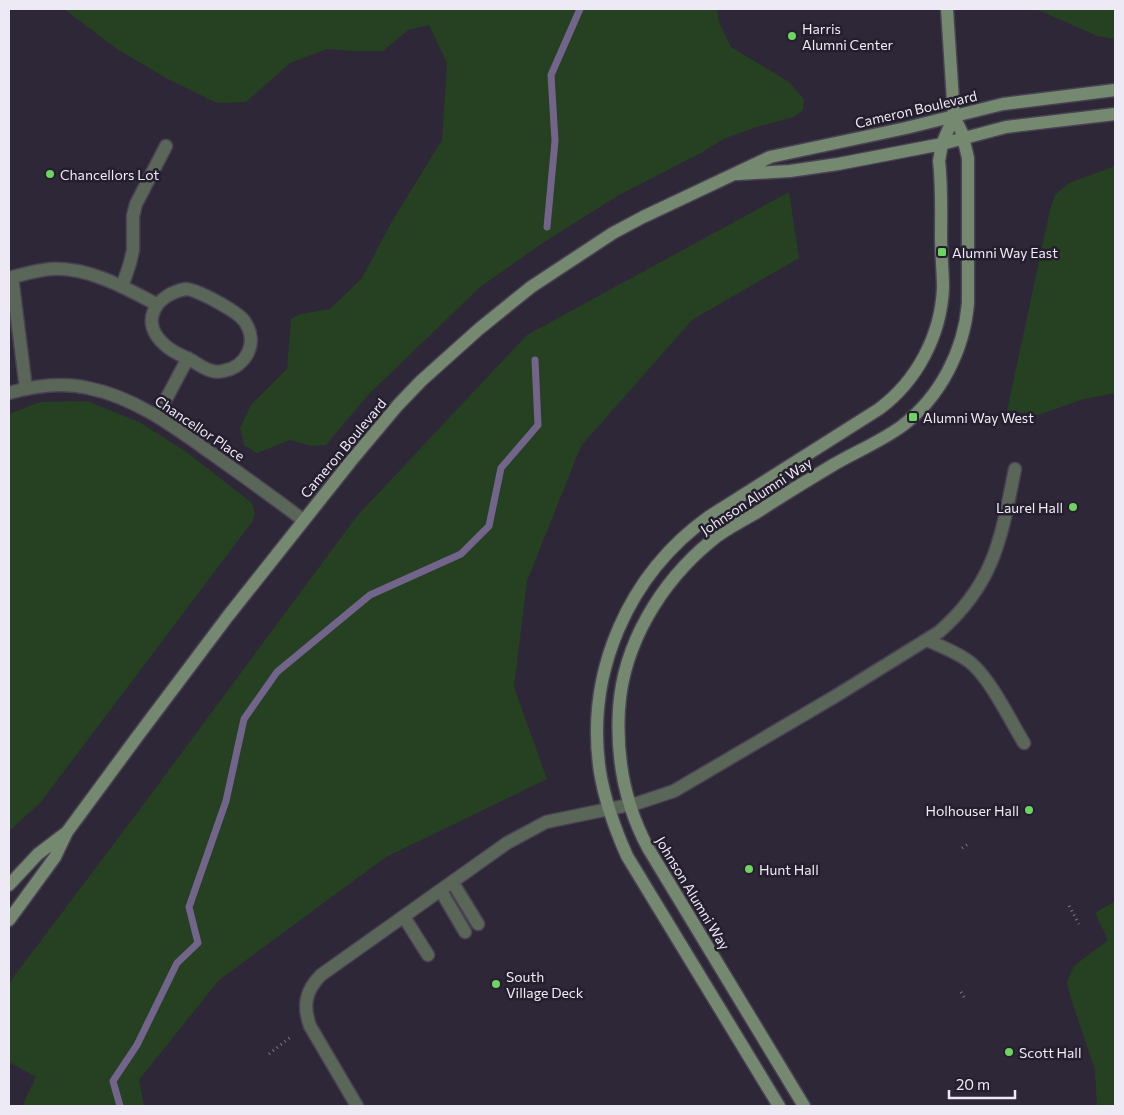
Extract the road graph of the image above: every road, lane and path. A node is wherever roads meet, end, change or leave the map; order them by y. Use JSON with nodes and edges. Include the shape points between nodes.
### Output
{"nodes":[{"id":1,"x":946,"y":9,"type":"edge"},
{"id":2,"x":1115,"y":90,"type":"edge"},
{"id":3,"x":1115,"y":114,"type":"edge"},
{"id":4,"x":954,"y":116,"type":"junction"},
{"id":5,"x":964,"y":139,"type":"junction"},
{"id":6,"x":942,"y":144,"type":"junction"},
{"id":7,"x":166,"y":146,"type":"dead end"},
{"id":8,"x":728,"y":176,"type":"junction"},
{"id":9,"x":122,"y":287,"type":"junction"},
{"id":10,"x":156,"y":304,"type":"junction"},
{"id":11,"x":188,"y":358,"type":"junction"},
{"id":12,"x":26,"y":389,"type":"junction"},
{"id":13,"x":9,"y":393,"type":"edge"},
{"id":14,"x":157,"y":416,"type":"junction"},
{"id":15,"x":1015,"y":470,"type":"dead end"},
{"id":16,"x":303,"y":520,"type":"junction"},
{"id":17,"x":927,"y":640,"type":"junction"},
{"id":18,"x":1024,"y":743,"type":"dead end"},
{"id":19,"x":630,"y":805,"type":"junction"},
{"id":20,"x":609,"y":809,"type":"junction"},
{"id":21,"x":67,"y":832,"type":"junction"},
{"id":22,"x":968,"y":844,"type":"dead end"},
{"id":23,"x":962,"y":848,"type":"dead end"},
{"id":24,"x":452,"y":883,"type":"junction"},
{"id":25,"x":9,"y":885,"type":"edge"},
{"id":26,"x":441,"y":891,"type":"junction"},
{"id":27,"x":1068,"y":906,"type":"dead end"},
{"id":28,"x":404,"y":917,"type":"junction"},
{"id":29,"x":9,"y":920,"type":"edge"},
{"id":30,"x":478,"y":924,"type":"dead end"},
{"id":31,"x":1079,"y":924,"type":"dead end"},
{"id":32,"x":465,"y":932,"type":"dead end"},
{"id":33,"x":428,"y":955,"type":"dead end"},
{"id":34,"x":961,"y":992,"type":"dead end"},
{"id":35,"x":966,"y":1000,"type":"dead end"},
{"id":36,"x":292,"y":1036,"type":"dead end"},
{"id":37,"x":269,"y":1054,"type":"dead end"},
{"id":38,"x":358,"y":1106,"type":"edge"},
{"id":39,"x":779,"y":1106,"type":"edge"},
{"id":40,"x":804,"y":1106,"type":"edge"}],
"edges":[{"from":1,"to":4,"type":"street","name":"Johnson Alumni Way"},
{"from":2,"to":4,"type":"street","name":"Cameron Boulevard","via":[[1003,104]]},
{"from":3,"to":5,"type":"street","name":"Cameron Boulevard","via":[[1006,127]]},
{"from":4,"to":5,"type":"street","name":"Johnson Alumni Way"},
{"from":4,"to":6,"type":"street","name":"Johnson Alumni Way"},
{"from":4,"to":8,"type":"street","name":"Cameron Boulevard","via":[[787,152]]},
{"from":5,"to":6,"type":"street","name":"Cameron Boulevard"},
{"from":5,"to":19,"type":"street","name":"Johnson Alumni Way","via":[[968,158],[967,320],[949,370],[930,400],[901,426],[720,534],[681,570],[663,592],[635,643],[621,690],[618,739]]},
{"from":6,"to":8,"type":"street","name":"Cameron Boulevard","via":[[838,164]]},
{"from":6,"to":20,"type":"street","name":"Johnson Alumni Way","via":[[942,298],[935,330],[924,356],[908,382],[886,404],[704,520],[668,552],[648,576],[620,625],[601,684],[597,741]]},
{"from":7,"to":9,"type":"street","via":[[136,204],[133,250]]},
{"from":8,"to":16,"type":"street","name":"Cameron Boulevard","via":[[613,233],[509,305],[398,405]]},
{"from":9,"to":10,"type":"street"},
{"from":9,"to":12,"type":"street","via":[[99,277],[64,269],[12,276]]},
{"from":10,"to":11,"type":"street","via":[[152,318],[156,334],[166,346]]},
{"from":10,"to":11,"type":"street","via":[[174,292],[191,289],[236,313],[245,322],[250,335],[250,350],[236,366],[217,372]]},
{"from":11,"to":14,"type":"street"},
{"from":12,"to":13,"type":"street","name":"Chancellor Place"},
{"from":12,"to":14,"type":"street","name":"Chancellor Place","via":[[58,385],[88,388],[121,398]]},
{"from":14,"to":16,"type":"street","name":"Chancellor Place"},
{"from":15,"to":17,"type":"street","via":[[990,567],[960,612]]},
{"from":16,"to":21,"type":"street","name":"Cameron Boulevard"},
{"from":17,"to":18,"type":"street","via":[[973,664]]},
{"from":17,"to":19,"type":"street","via":[[704,775],[674,791]]},
{"from":19,"to":20,"type":"street"},
{"from":19,"to":40,"type":"street","name":"Johnson Alumni Way","via":[[648,848]]},
{"from":20,"to":24,"type":"street","via":[[546,822],[533,828]]},
{"from":20,"to":39,"type":"street","name":"Johnson Alumni Way","via":[[627,856]]},
{"from":21,"to":25,"type":"street","name":"Cameron Boulevard","via":[[38,854]]},
{"from":21,"to":29,"type":"street","name":"Cameron Boulevard","via":[[55,857]]},
{"from":22,"to":23,"type":"path"},
{"from":24,"to":26,"type":"street"},
{"from":24,"to":30,"type":"street"},
{"from":26,"to":28,"type":"street"},
{"from":26,"to":32,"type":"street"},
{"from":27,"to":31,"type":"path"},
{"from":28,"to":33,"type":"street"},
{"from":28,"to":38,"type":"street","via":[[321,976],[306,998],[310,1026]]},
{"from":34,"to":35,"type":"path"},
{"from":36,"to":37,"type":"path"}]}
